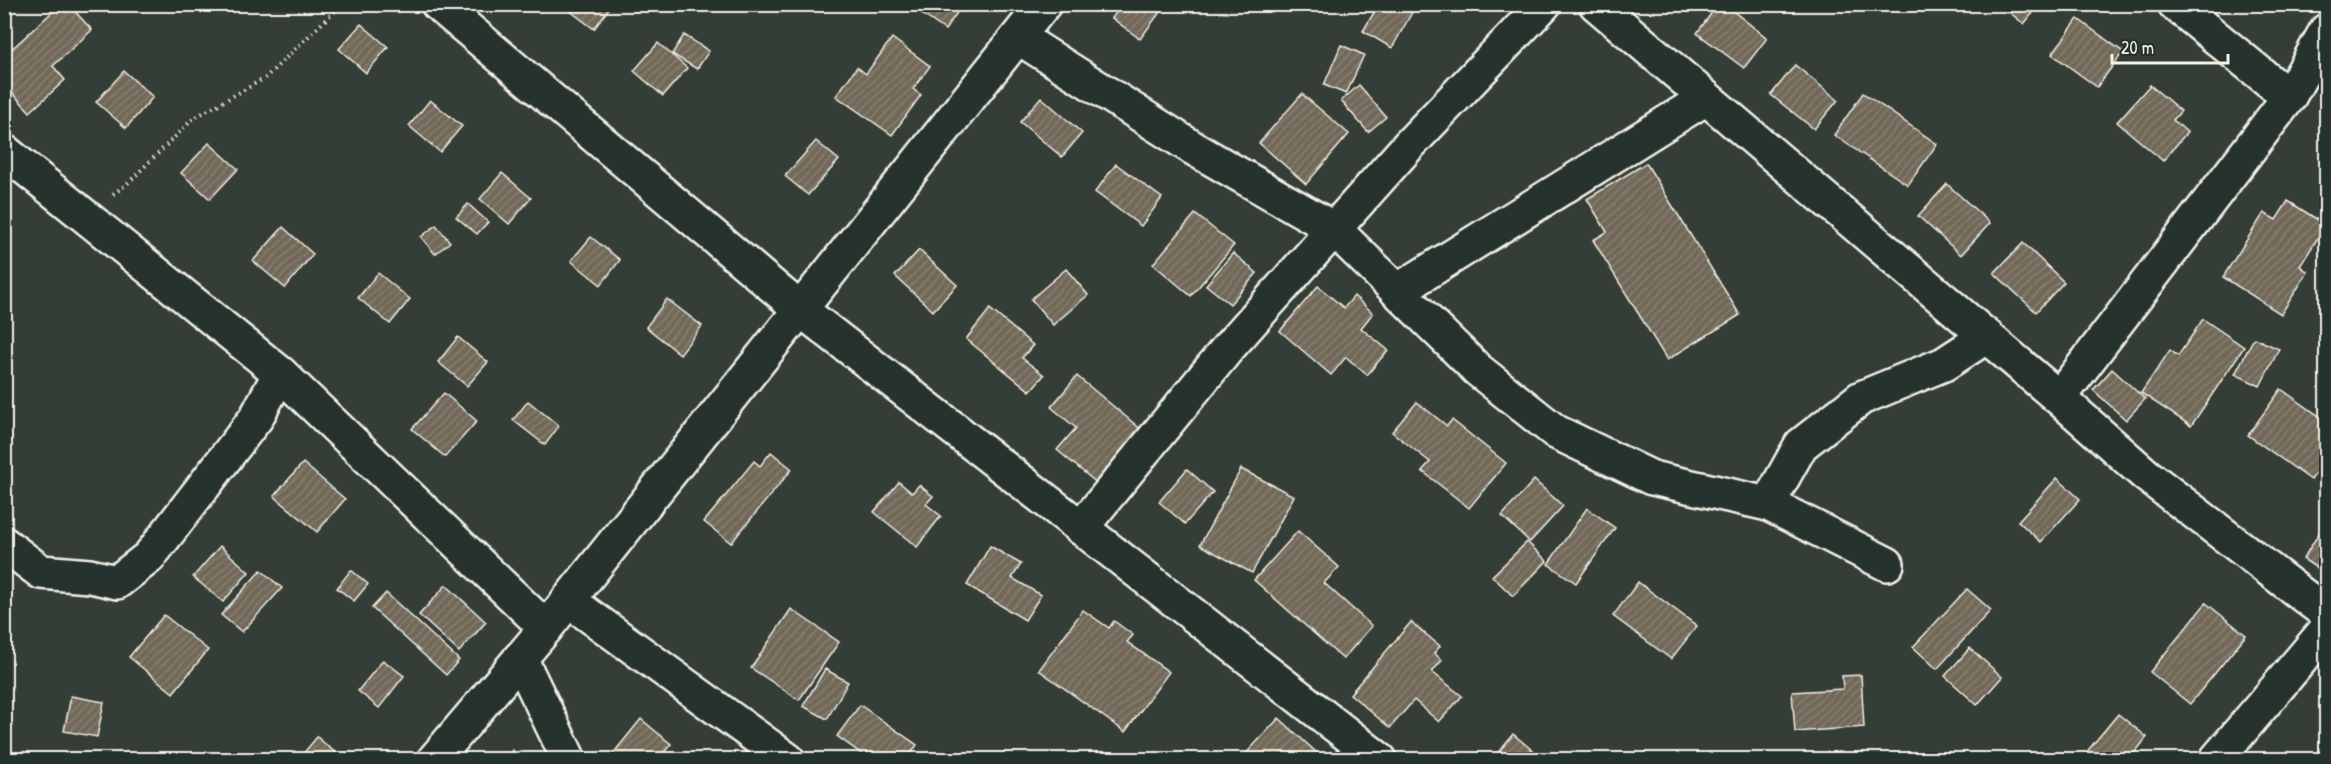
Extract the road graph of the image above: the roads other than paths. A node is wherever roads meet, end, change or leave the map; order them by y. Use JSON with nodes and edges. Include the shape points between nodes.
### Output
{"nodes":[{"id":1,"x":438,"y":4,"type":"edge"},
{"id":2,"x":1044,"y":4,"type":"edge"},
{"id":3,"x":1544,"y":4,"type":"edge"},
{"id":4,"x":1596,"y":4,"type":"edge"},
{"id":5,"x":2175,"y":4,"type":"edge"},
{"id":6,"x":2320,"y":4,"type":"edge"},
{"id":7,"x":2326,"y":29,"type":"edge"},
{"id":8,"x":1018,"y":37,"type":"junction"},
{"id":9,"x":2289,"y":97,"type":"junction"},
{"id":10,"x":1706,"y":98,"type":"junction"},
{"id":11,"x":4,"y":151,"type":"edge"},
{"id":12,"x":1334,"y":229,"type":"junction"},
{"id":13,"x":1397,"y":291,"type":"junction"},
{"id":14,"x":801,"y":310,"type":"junction"},
{"id":15,"x":1987,"y":336,"type":"junction"},
{"id":16,"x":280,"y":373,"type":"junction"},
{"id":17,"x":2059,"y":398,"type":"junction"},
{"id":18,"x":1768,"y":504,"type":"junction"},
{"id":19,"x":1082,"y":528,"type":"junction"},
{"id":20,"x":4,"y":544,"type":"edge"},
{"id":21,"x":1887,"y":564,"type":"dead end"},
{"id":22,"x":568,"y":600,"type":"junction"},
{"id":23,"x":2326,"y":613,"type":"edge"},
{"id":24,"x":546,"y":628,"type":"junction"},
{"id":25,"x":2326,"y":630,"type":"edge"},
{"id":26,"x":520,"y":658,"type":"junction"},
{"id":27,"x":434,"y":759,"type":"edge"},
{"id":28,"x":569,"y":759,"type":"edge"},
{"id":29,"x":788,"y":759,"type":"edge"},
{"id":30,"x":1380,"y":759,"type":"edge"},
{"id":31,"x":2216,"y":759,"type":"edge"}],
"edges":[{"from":1,"to":14,"type":"street"},
{"from":2,"to":8,"type":"street"},
{"from":3,"to":12,"type":"street"},
{"from":4,"to":10,"type":"street"},
{"from":5,"to":9,"type":"street"},
{"from":6,"to":7,"type":"street"},
{"from":7,"to":9,"type":"street"},
{"from":8,"to":12,"type":"street","via":[[1193,148]]},
{"from":8,"to":14,"type":"street"},
{"from":9,"to":17,"type":"street"},
{"from":10,"to":13,"type":"street"},
{"from":10,"to":15,"type":"street"},
{"from":11,"to":16,"type":"street"},
{"from":12,"to":13,"type":"street"},
{"from":12,"to":19,"type":"street","via":[[1228,348]]},
{"from":13,"to":18,"type":"street","via":[[1478,370],[1556,432],[1652,478]]},
{"from":14,"to":19,"type":"street"},
{"from":14,"to":22,"type":"street"},
{"from":15,"to":17,"type":"street"},
{"from":15,"to":18,"type":"street","via":[[1944,363],[1861,398],[1801,445]]},
{"from":16,"to":20,"type":"street","via":[[249,428],[149,557],[117,582],[41,572]]},
{"from":16,"to":24,"type":"street"},
{"from":17,"to":23,"type":"street","via":[[2146,475]]},
{"from":18,"to":21,"type":"street"},
{"from":19,"to":30,"type":"street"},
{"from":22,"to":24,"type":"street"},
{"from":22,"to":29,"type":"street"},
{"from":24,"to":26,"type":"street"},
{"from":25,"to":31,"type":"street"},
{"from":26,"to":27,"type":"street"},
{"from":26,"to":28,"type":"street"}]}
